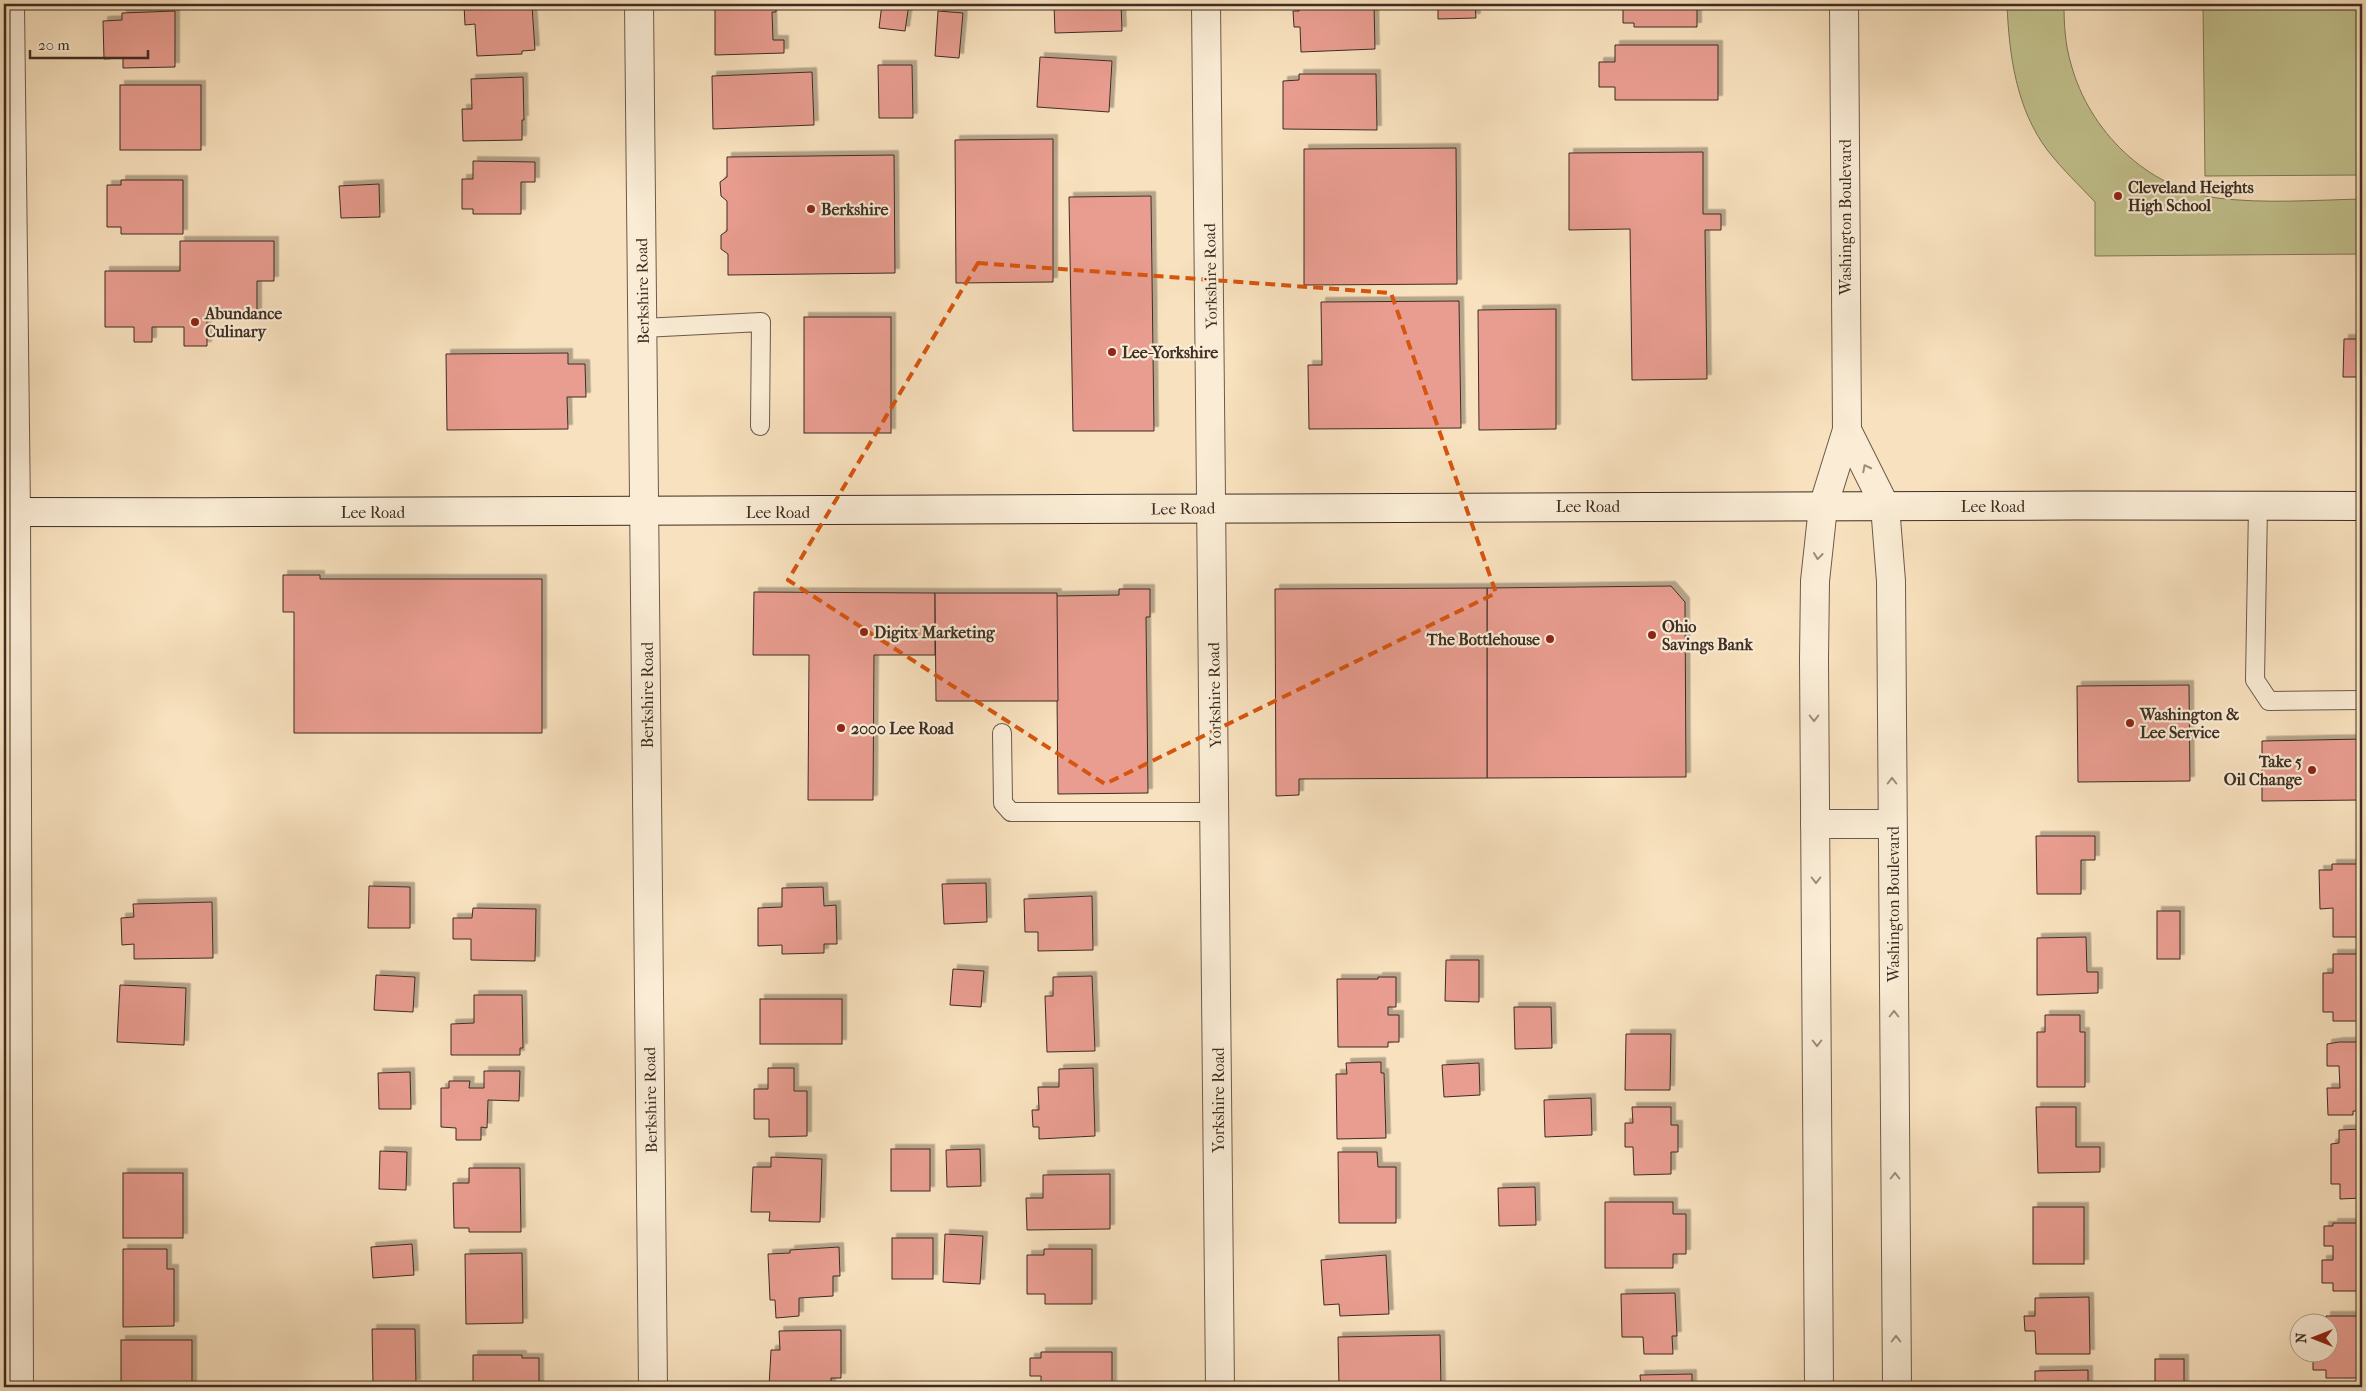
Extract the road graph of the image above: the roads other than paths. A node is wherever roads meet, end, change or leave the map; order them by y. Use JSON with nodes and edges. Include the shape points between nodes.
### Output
{"nodes":[{"id":1,"x":10,"y":4,"type":"edge"},
{"id":2,"x":639,"y":4,"type":"edge"},
{"id":3,"x":1206,"y":4,"type":"edge"},
{"id":4,"x":1844,"y":4,"type":"edge"},
{"id":5,"x":642,"y":328,"type":"junction"},
{"id":6,"x":760,"y":426,"type":"dead end"},
{"id":7,"x":1846,"y":430,"type":"junction"},
{"id":8,"x":1885,"y":506,"type":"junction"},
{"id":9,"x":2258,"y":506,"type":"junction"},
{"id":10,"x":2362,"y":506,"type":"edge"},
{"id":11,"x":1823,"y":507,"type":"junction"},
{"id":12,"x":1211,"y":508,"type":"junction"},
{"id":13,"x":10,"y":512,"type":"edge"},
{"id":14,"x":645,"y":512,"type":"junction"},
{"id":15,"x":2362,"y":700,"type":"edge"},
{"id":16,"x":1002,"y":733,"type":"dead end"},
{"id":17,"x":1215,"y":812,"type":"junction"},
{"id":18,"x":1815,"y":824,"type":"junction"},
{"id":19,"x":1892,"y":824,"type":"junction"},
{"id":20,"x":19,"y":1387,"type":"edge"},
{"id":21,"x":653,"y":1387,"type":"edge"},
{"id":22,"x":1220,"y":1387,"type":"edge"},
{"id":23,"x":1819,"y":1387,"type":"edge"},
{"id":24,"x":1896,"y":1387,"type":"edge"}],
"edges":[{"from":1,"to":13,"type":"street"},
{"from":2,"to":5,"type":"street","name":"Berkshire Road"},
{"from":3,"to":12,"type":"street","name":"Yorkshire Road"},
{"from":4,"to":7,"type":"street","name":"Washington Boulevard"},
{"from":5,"to":6,"type":"lane","via":[[761,322]]},
{"from":5,"to":14,"type":"street","name":"Berkshire Road"},
{"from":8,"to":7,"type":"street","name":"Washington Boulevard","one_way":true},
{"from":7,"to":11,"type":"street","name":"Washington Boulevard"},
{"from":8,"to":9,"type":"street","name":"Lee Road"},
{"from":8,"to":11,"type":"street","name":"Lee Road"},
{"from":19,"to":8,"type":"street","name":"Washington Boulevard","one_way":true,"via":[[1891,581]]},
{"from":9,"to":10,"type":"street","name":"Lee Road"},
{"from":9,"to":15,"type":"lane","via":[[2255,680],[2269,701]]},
{"from":11,"to":12,"type":"street","name":"Lee Road"},
{"from":11,"to":18,"type":"street","name":"Washington Boulevard","one_way":true,"via":[[1815,581]]},
{"from":12,"to":14,"type":"street","name":"Lee Road"},
{"from":12,"to":17,"type":"street","name":"Yorkshire Road"},
{"from":13,"to":14,"type":"street","name":"Lee Road"},
{"from":13,"to":20,"type":"street"},
{"from":14,"to":21,"type":"street","name":"Berkshire Road"},
{"from":16,"to":17,"type":"lane","via":[[1003,803],[1011,812]]},
{"from":17,"to":22,"type":"street","name":"Yorkshire Road"},
{"from":18,"to":19,"type":"street"},
{"from":18,"to":23,"type":"street","name":"Washington Boulevard","one_way":true},
{"from":24,"to":19,"type":"street","name":"Washington Boulevard","one_way":true}]}
